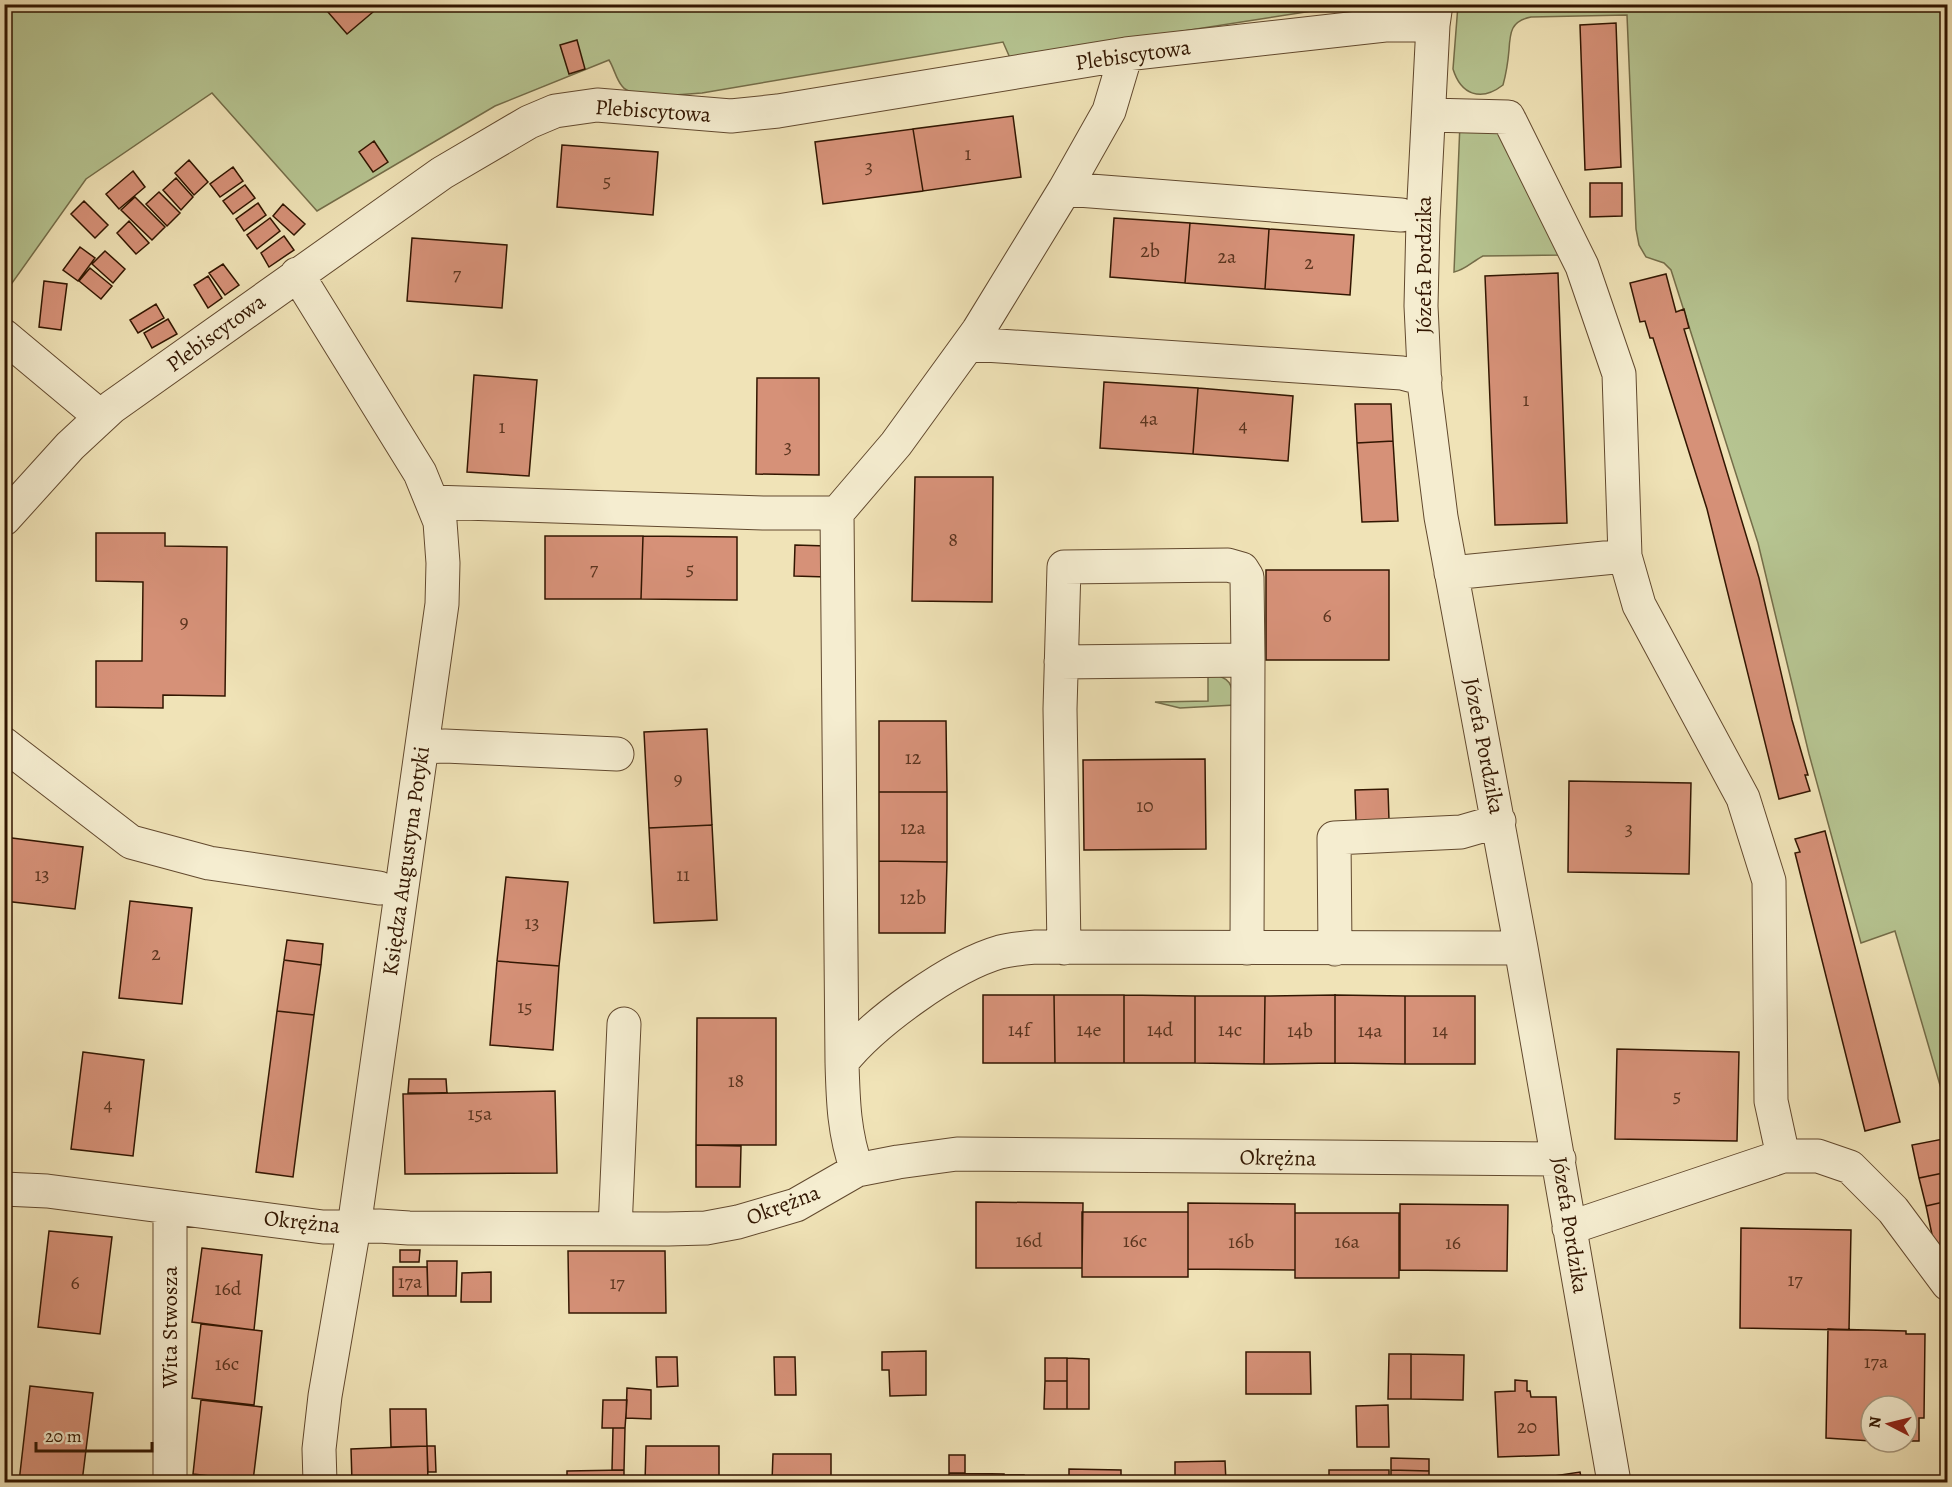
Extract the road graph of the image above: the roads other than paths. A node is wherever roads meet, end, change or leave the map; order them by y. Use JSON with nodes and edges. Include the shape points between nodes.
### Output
{"nodes":[{"id":1,"x":1434,"y":15,"type":"edge"},
{"id":2,"x":1126,"y":54,"type":"junction"},
{"id":3,"x":1429,"y":115,"type":"junction"},
{"id":4,"x":1065,"y":189,"type":"junction"},
{"id":5,"x":1401,"y":215,"type":"dead end"},
{"id":6,"x":297,"y":274,"type":"junction"},
{"id":7,"x":4,"y":336,"type":"edge"},
{"id":8,"x":969,"y":344,"type":"junction"},
{"id":9,"x":1425,"y":379,"type":"junction"},
{"id":10,"x":101,"y":417,"type":"junction"},
{"id":11,"x":432,"y":502,"type":"junction"},
{"id":12,"x":837,"y":513,"type":"junction"},
{"id":13,"x":4,"y":519,"type":"edge"},
{"id":14,"x":1625,"y":556,"type":"junction"},
{"id":15,"x":1451,"y":573,"type":"junction"},
{"id":16,"x":1248,"y":660,"type":"junction"},
{"id":17,"x":1061,"y":662,"type":"junction"},
{"id":18,"x":4,"y":744,"type":"edge"},
{"id":19,"x":422,"y":747,"type":"junction"},
{"id":20,"x":617,"y":754,"type":"dead end"},
{"id":21,"x":1499,"y":821,"type":"junction"},
{"id":22,"x":379,"y":888,"type":"dead end"},
{"id":23,"x":1064,"y":948,"type":"junction"},
{"id":24,"x":1247,"y":948,"type":"junction"},
{"id":25,"x":1521,"y":948,"type":"junction"},
{"id":26,"x":1335,"y":949,"type":"junction"},
{"id":27,"x":624,"y":1024,"type":"dead end"},
{"id":28,"x":842,"y":1062,"type":"junction"},
{"id":29,"x":1783,"y":1156,"type":"junction"},
{"id":30,"x":1559,"y":1159,"type":"junction"},
{"id":31,"x":857,"y":1170,"type":"junction"},
{"id":32,"x":4,"y":1189,"type":"edge"},
{"id":33,"x":170,"y":1207,"type":"junction"},
{"id":34,"x":367,"y":1226,"type":"junction"},
{"id":35,"x":1569,"y":1228,"type":"junction"},
{"id":36,"x":615,"y":1229,"type":"junction"},
{"id":37,"x":1947,"y":1284,"type":"edge"},
{"id":38,"x":170,"y":1482,"type":"edge"},
{"id":39,"x":320,"y":1482,"type":"edge"},
{"id":40,"x":1614,"y":1482,"type":"edge"}],
"edges":[{"from":1,"to":2,"type":"street","name":"Plebiscytowa","via":[[1385,25]]},
{"from":1,"to":3,"type":"street","name":"Józefa Pordzika"},
{"from":2,"to":4,"type":"street","via":[[1109,111]]},
{"from":2,"to":6,"type":"street","name":"Plebiscytowa","via":[[731,116],[597,105],[555,111],[442,173]]},
{"from":3,"to":9,"type":"street","name":"Józefa Pordzika","via":[[1421,306]]},
{"from":3,"to":14,"type":"street","via":[[1508,117],[1582,266],[1619,374]]},
{"from":4,"to":5,"type":"street"},
{"from":4,"to":8,"type":"street"},
{"from":6,"to":10,"type":"street","name":"Plebiscytowa"},
{"from":6,"to":11,"type":"street","name":"Księdza Augustyna Potyki","via":[[420,473]]},
{"from":7,"to":10,"type":"street"},
{"from":8,"to":9,"type":"street","via":[[1402,373]]},
{"from":8,"to":12,"type":"street","via":[[896,444]]},
{"from":9,"to":15,"type":"street","name":"Józefa Pordzika"},
{"from":10,"to":13,"type":"street","name":"Plebiscytowa"},
{"from":11,"to":12,"type":"street"},
{"from":11,"to":19,"type":"street","name":"Księdza Augustyna Potyki","via":[[440,522],[442,604]]},
{"from":12,"to":28,"type":"street"},
{"from":14,"to":15,"type":"street"},
{"from":14,"to":29,"type":"street","via":[[1639,605],[1743,798],[1768,881],[1771,1101]]},
{"from":15,"to":21,"type":"street","name":"Józefa Pordzika"},
{"from":16,"to":17,"type":"street"},
{"from":16,"to":17,"type":"street","via":[[1247,577],[1242,569],[1228,565],[1064,567]]},
{"from":16,"to":24,"type":"street"},
{"from":17,"to":23,"type":"street"},
{"from":18,"to":22,"type":"street","via":[[131,842],[209,863]]},
{"from":19,"to":20,"type":"street"},
{"from":19,"to":34,"type":"street","name":"Księdza Augustyna Potyki"},
{"from":21,"to":25,"type":"street","name":"Józefa Pordzika"},
{"from":21,"to":26,"type":"street","via":[[1461,832],[1334,838]]},
{"from":23,"to":24,"type":"street"},
{"from":23,"to":28,"type":"street","via":[[1036,947],[998,953],[949,976],[872,1030]]},
{"from":24,"to":26,"type":"street"},
{"from":25,"to":26,"type":"street"},
{"from":25,"to":30,"type":"street","name":"Józefa Pordzika"},
{"from":27,"to":36,"type":"street"},
{"from":28,"to":31,"type":"street","via":[[844,1124]]},
{"from":29,"to":35,"type":"street"},
{"from":29,"to":37,"type":"street","via":[[1818,1156],[1850,1167],[1893,1210]]},
{"from":30,"to":31,"type":"street","name":"Okrężna","via":[[957,1155]]},
{"from":30,"to":35,"type":"street","name":"Józefa Pordzika"},
{"from":31,"to":36,"type":"street","name":"Okrężna","via":[[796,1205],[738,1222],[706,1228]]},
{"from":32,"to":33,"type":"street","name":"Okrężna"},
{"from":33,"to":34,"type":"street","name":"Okrężna","via":[[323,1227]]},
{"from":33,"to":38,"type":"street","name":"Wita Stwosza"},
{"from":34,"to":36,"type":"street","name":"Okrężna"},
{"from":34,"to":39,"type":"street","name":"Księdza Augustyna Potyki","via":[[325,1396]]},
{"from":35,"to":40,"type":"street","name":"Józefa Pordzika"}]}
